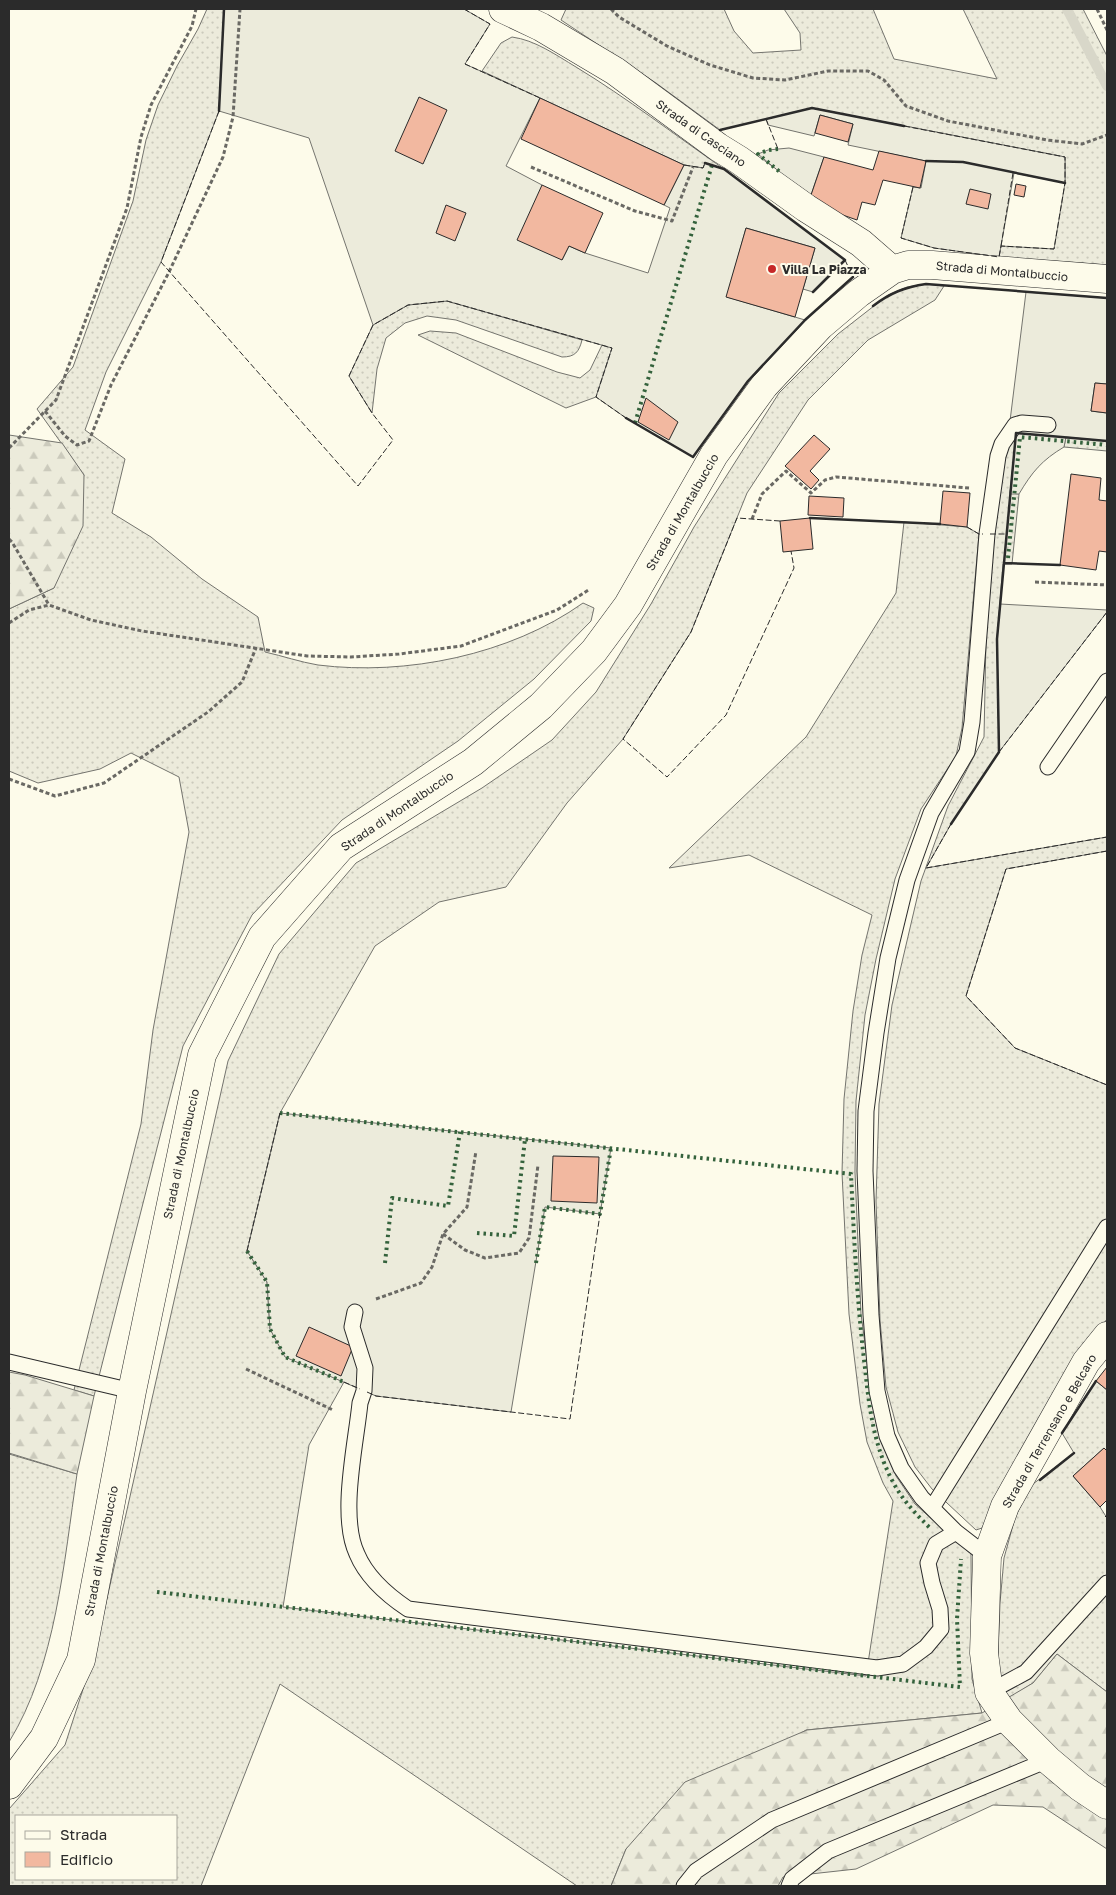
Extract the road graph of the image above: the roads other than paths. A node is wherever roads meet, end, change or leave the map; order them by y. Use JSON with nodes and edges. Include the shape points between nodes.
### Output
{"nodes":[{"id":1,"x":503,"y":9,"type":"edge"},
{"id":2,"x":892,"y":270,"type":"junction"},
{"id":3,"x":1107,"y":279,"type":"edge"},
{"id":4,"x":1048,"y":425,"type":"dead end"},
{"id":5,"x":1107,"y":681,"type":"edge"},
{"id":6,"x":1048,"y":767,"type":"dead end"},
{"id":7,"x":1107,"y":1227,"type":"edge"},
{"id":8,"x":355,"y":1312,"type":"road end"},
{"id":9,"x":1107,"y":1336,"type":"edge"},
{"id":10,"x":9,"y":1362,"type":"edge"},
{"id":11,"x":132,"y":1391,"type":"junction"},
{"id":12,"x":932,"y":1508,"type":"junction"},
{"id":13,"x":956,"y":1532,"type":"junction"},
{"id":14,"x":987,"y":1556,"type":"junction"},
{"id":15,"x":1107,"y":1583,"type":"edge"},
{"id":16,"x":989,"y":1692,"type":"junction"},
{"id":17,"x":1009,"y":1721,"type":"junction"},
{"id":18,"x":1048,"y":1760,"type":"junction"},
{"id":19,"x":9,"y":1785,"type":"edge"},
{"id":20,"x":1107,"y":1805,"type":"edge"},
{"id":21,"x":684,"y":1886,"type":"edge"},
{"id":22,"x":789,"y":1886,"type":"edge"}],
"edges":[{"from":1,"to":2,"type":"street","name":"Strada di Casciano","via":[[599,62],[870,250]]},
{"from":2,"to":3,"type":"street","name":"Strada di Montalbuccio","via":[[908,265],[932,265]]},
{"from":2,"to":11,"type":"street","name":"Strada di Montalbuccio","via":[[820,326],[764,386],[714,455],[628,605],[594,651],[541,706],[473,762],[341,847],[262,937],[202,1054]]},
{"from":4,"to":12,"type":"lane","via":[[1015,425],[998,456],[968,752],[931,814],[907,880],[888,958],[866,1111],[865,1171],[877,1391],[887,1436],[901,1468]]},
{"from":5,"to":6,"type":"lane"},
{"from":7,"to":12,"type":"lane"},
{"from":8,"to":13,"type":"lane","via":[[352,1326],[365,1368],[349,1525],[356,1554],[372,1579],[389,1596],[408,1608],[877,1668],[903,1664],[926,1647],[940,1629],[940,1609],[928,1563],[936,1544]]},
{"from":9,"to":14,"type":"street","name":"Strada di Terrensano e Belcaro","via":[[1086,1362],[1032,1455],[1005,1506]]},
{"from":10,"to":11,"type":"lane"},
{"from":11,"to":19,"type":"street","name":"Strada di Montalbuccio","via":[[80,1660],[44,1738]]},
{"from":12,"to":13,"type":"lane"},
{"from":13,"to":14,"type":"lane"},
{"from":14,"to":16,"type":"street","name":"Strada di Terrensano e Belcaro","via":[[984,1652]]},
{"from":15,"to":16,"type":"lane","via":[[1026,1672]]},
{"from":16,"to":17,"type":"street","name":"Strada di Terrensano e Belcaro"},
{"from":17,"to":18,"type":"street","name":"Strada di Terrensano e Belcaro"},
{"from":17,"to":21,"type":"lane","via":[[772,1820],[696,1871]]},
{"from":18,"to":20,"type":"street","name":"Strada di Terrensano e Belcaro"},
{"from":18,"to":22,"type":"lane","via":[[828,1851],[792,1879]]}]}
